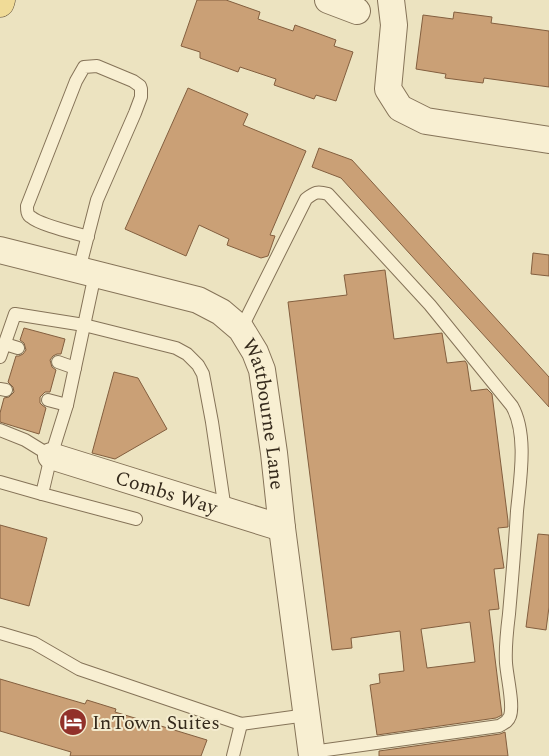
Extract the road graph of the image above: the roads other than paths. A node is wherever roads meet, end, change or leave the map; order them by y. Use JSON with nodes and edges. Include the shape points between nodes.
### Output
{"nodes":[{"id":1,"x":328,"y":0,"type":"edge"},
{"id":2,"x":391,"y":0,"type":"edge"},
{"id":3,"x":357,"y":11,"type":"dead end"},
{"id":4,"x":549,"y":140,"type":"edge"},
{"id":5,"x":88,"y":237,"type":"junction"},
{"id":6,"x":0,"y":250,"type":"edge"},
{"id":7,"x":87,"y":272,"type":"junction"},
{"id":8,"x":84,"y":326,"type":"junction"},
{"id":9,"x":241,"y":330,"type":"junction"},
{"id":10,"x":5,"y":344,"type":"junction"},
{"id":11,"x":18,"y":348,"type":"dead end"},
{"id":12,"x":0,"y":357,"type":"edge"},
{"id":13,"x":58,"y":362,"type":"dead end"},
{"id":14,"x":75,"y":368,"type":"junction"},
{"id":15,"x":48,"y":400,"type":"dead end"},
{"id":16,"x":67,"y":405,"type":"junction"},
{"id":17,"x":0,"y":430,"type":"edge"},
{"id":18,"x":51,"y":456,"type":"junction"},
{"id":19,"x":0,"y":482,"type":"edge"},
{"id":20,"x":42,"y":494,"type":"junction"},
{"id":21,"x":225,"y":510,"type":"junction"},
{"id":22,"x":136,"y":519,"type":"dead end"},
{"id":23,"x":282,"y":528,"type":"junction"},
{"id":24,"x":0,"y":633,"type":"edge"},
{"id":25,"x":307,"y":715,"type":"junction"},
{"id":26,"x":241,"y":724,"type":"junction"},
{"id":27,"x":312,"y":754,"type":"edge"},
{"id":28,"x":233,"y":756,"type":"edge"}],
"edges":[{"from":1,"to":3,"type":"street"},
{"from":2,"to":4,"type":"street","via":[[394,25],[388,89],[400,108],[426,121]]},
{"from":5,"to":5,"type":"lane","via":[[97,200],[141,96],[140,86],[133,81],[97,66],[84,67],[76,81],[27,206],[30,217]]},
{"from":5,"to":7,"type":"lane"},
{"from":6,"to":7,"type":"street","name":"Wattbourne Lane"},
{"from":7,"to":8,"type":"lane"},
{"from":7,"to":9,"type":"street","name":"Wattbourne Lane","via":[[198,300],[221,312]]},
{"from":8,"to":10,"type":"lane","via":[[15,314]]},
{"from":8,"to":14,"type":"lane"},
{"from":8,"to":21,"type":"lane","via":[[176,348],[198,365],[203,374]]},
{"from":9,"to":23,"type":"street","name":"Wattbourne Lane","via":[[262,370]]},
{"from":9,"to":27,"type":"lane","via":[[306,199],[319,192],[328,194],[430,305],[512,406],[520,425],[521,458],[505,648],[511,714],[508,721],[499,726]]},
{"from":10,"to":11,"type":"lane"},
{"from":10,"to":12,"type":"lane"},
{"from":13,"to":14,"type":"lane"},
{"from":14,"to":16,"type":"lane"},
{"from":15,"to":16,"type":"lane"},
{"from":16,"to":18,"type":"lane"},
{"from":17,"to":18,"type":"lane"},
{"from":18,"to":20,"type":"lane"},
{"from":18,"to":21,"type":"street","name":"Combs Way"},
{"from":19,"to":20,"type":"lane"},
{"from":20,"to":22,"type":"lane"},
{"from":21,"to":23,"type":"street","name":"Combs Way"},
{"from":23,"to":25,"type":"street","name":"Wattbourne Lane"},
{"from":24,"to":26,"type":"lane","via":[[34,643],[79,669]]},
{"from":25,"to":26,"type":"lane"},
{"from":25,"to":27,"type":"street","name":"Wattbourne Lane"},
{"from":26,"to":28,"type":"lane"}]}
